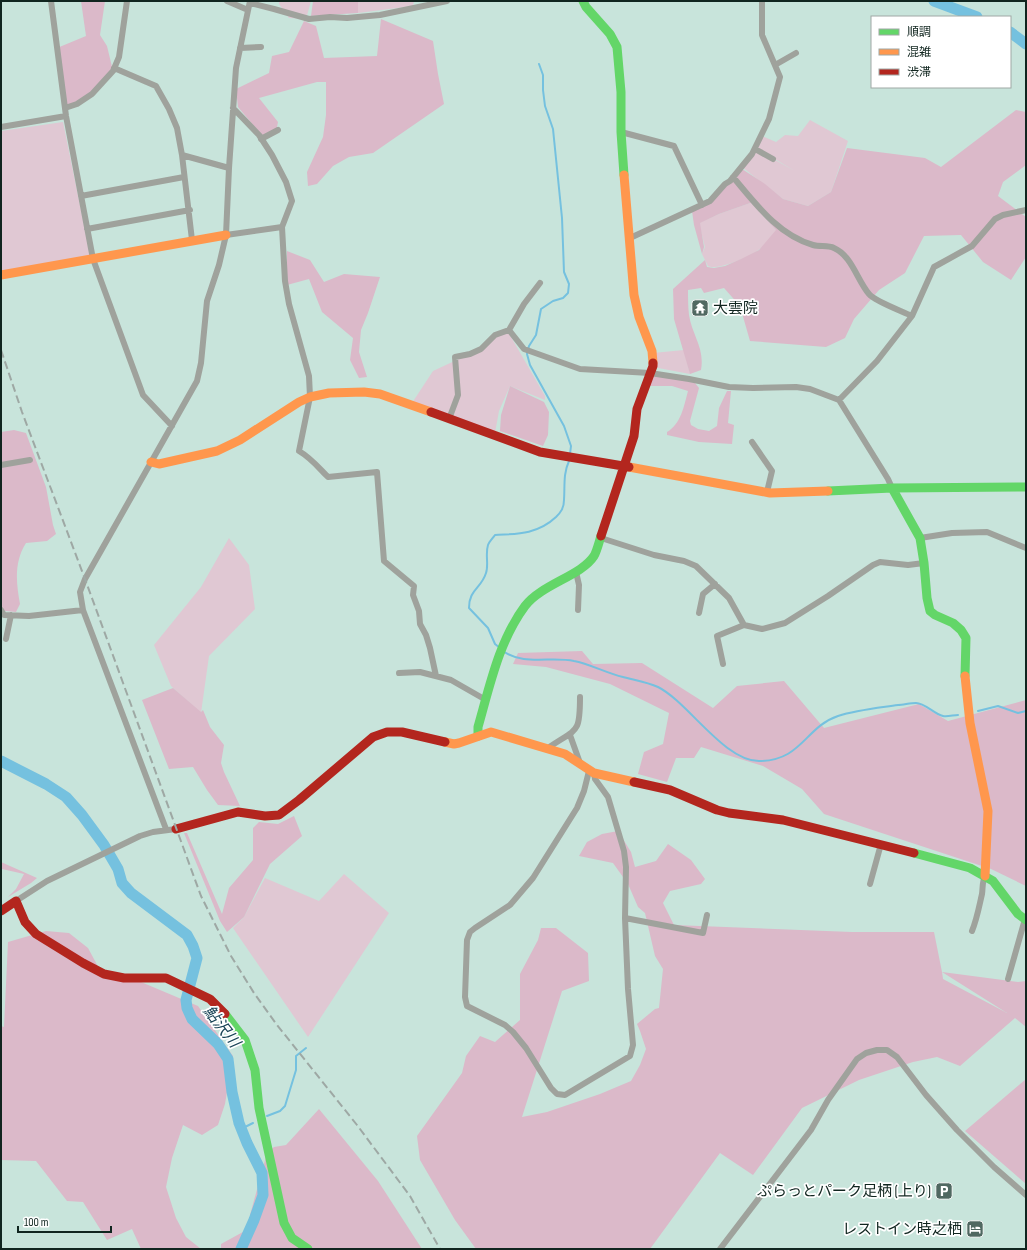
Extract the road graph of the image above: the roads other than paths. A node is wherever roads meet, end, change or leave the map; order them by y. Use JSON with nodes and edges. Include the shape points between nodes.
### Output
{"nodes":[{"id":1,"x":51,"y":1,"type":"edge"},
{"id":2,"x":127,"y":1,"type":"edge"},
{"id":3,"x":227,"y":1,"type":"edge"},
{"id":4,"x":447,"y":1,"type":"edge"},
{"id":5,"x":583,"y":1,"type":"edge"},
{"id":6,"x":762,"y":1,"type":"edge"},
{"id":7,"x":249,"y":5,"type":"edge"},
{"id":8,"x":261,"y":47,"type":"dead end"},
{"id":9,"x":240,"y":48,"type":"junction"},
{"id":10,"x":796,"y":53,"type":"dead end"},
{"id":11,"x":775,"y":65,"type":"junction"},
{"id":12,"x":114,"y":68,"type":"junction"},
{"id":13,"x":65,"y":108,"type":"junction"},
{"id":14,"x":234,"y":108,"type":"junction"},
{"id":15,"x":66,"y":116,"type":"junction"},
{"id":16,"x":1,"y":127,"type":"edge"},
{"id":17,"x":278,"y":130,"type":"dead end"},
{"id":18,"x":621,"y":132,"type":"junction"},
{"id":19,"x":261,"y":138,"type":"junction"},
{"id":20,"x":755,"y":149,"type":"junction"},
{"id":21,"x":182,"y":155,"type":"junction"},
{"id":22,"x":773,"y":159,"type":"dead end"},
{"id":23,"x":229,"y":168,"type":"junction"},
{"id":24,"x":733,"y":177,"type":"junction"},
{"id":25,"x":184,"y":178,"type":"junction"},
{"id":26,"x":81,"y":196,"type":"junction"},
{"id":27,"x":702,"y":205,"type":"junction"},
{"id":28,"x":190,"y":210,"type":"junction"},
{"id":29,"x":1026,"y":210,"type":"edge"},
{"id":30,"x":282,"y":227,"type":"junction"},
{"id":31,"x":87,"y":229,"type":"junction"},
{"id":32,"x":226,"y":235,"type":"junction"},
{"id":33,"x":630,"y":238,"type":"junction"},
{"id":34,"x":192,"y":240,"type":"junction"},
{"id":35,"x":93,"y":259,"type":"junction"},
{"id":36,"x":1,"y":275,"type":"edge"},
{"id":37,"x":540,"y":283,"type":"dead end"},
{"id":38,"x":912,"y":316,"type":"junction"},
{"id":39,"x":509,"y":330,"type":"junction"},
{"id":40,"x":650,"y":373,"type":"junction"},
{"id":41,"x":310,"y":397,"type":"junction"},
{"id":42,"x":839,"y":400,"type":"junction"},
{"id":43,"x":449,"y":419,"type":"junction"},
{"id":44,"x":172,"y":426,"type":"junction"},
{"id":45,"x":752,"y":442,"type":"dead end"},
{"id":46,"x":30,"y":460,"type":"dead end"},
{"id":47,"x":151,"y":462,"type":"junction"},
{"id":48,"x":1,"y":465,"type":"edge"},
{"id":49,"x":624,"y":466,"type":"junction"},
{"id":50,"x":1026,"y":487,"type":"edge"},
{"id":51,"x":892,"y":488,"type":"junction"},
{"id":52,"x":767,"y":492,"type":"junction"},
{"id":53,"x":601,"y":538,"type":"junction"},
{"id":54,"x":920,"y":538,"type":"junction"},
{"id":55,"x":1026,"y":548,"type":"edge"},
{"id":56,"x":924,"y":563,"type":"junction"},
{"id":57,"x":576,"y":572,"type":"junction"},
{"id":58,"x":715,"y":584,"type":"junction"},
{"id":59,"x":83,"y":610,"type":"junction"},
{"id":60,"x":578,"y":610,"type":"dead end"},
{"id":61,"x":699,"y":613,"type":"dead end"},
{"id":62,"x":2,"y":614,"type":"edge"},
{"id":63,"x":11,"y":615,"type":"junction"},
{"id":64,"x":744,"y":625,"type":"junction"},
{"id":65,"x":6,"y":639,"type":"dead end"},
{"id":66,"x":723,"y":664,"type":"dead end"},
{"id":67,"x":399,"y":672,"type":"dead end"},
{"id":68,"x":436,"y":676,"type":"junction"},
{"id":69,"x":580,"y":697,"type":"dead end"},
{"id":70,"x":486,"y":700,"type":"junction"},
{"id":71,"x":570,"y":735,"type":"junction"},
{"id":72,"x":478,"y":736,"type":"junction"},
{"id":73,"x":548,"y":748,"type":"junction"},
{"id":74,"x":580,"y":764,"type":"junction"},
{"id":75,"x":592,"y":772,"type":"junction"},
{"id":76,"x":166,"y":829,"type":"junction"},
{"id":77,"x":176,"y":829,"type":"joint"},
{"id":78,"x":881,"y":844,"type":"junction"},
{"id":79,"x":985,"y":876,"type":"junction"},
{"id":80,"x":870,"y":884,"type":"dead end"},
{"id":81,"x":16,"y":901,"type":"junction"},
{"id":82,"x":1,"y":911,"type":"edge"},
{"id":83,"x":707,"y":915,"type":"dead end"},
{"id":84,"x":625,"y":918,"type":"junction"},
{"id":85,"x":1026,"y":919,"type":"edge"},
{"id":86,"x":972,"y":931,"type":"dead end"},
{"id":87,"x":1008,"y":979,"type":"dead end"},
{"id":88,"x":1026,"y":1194,"type":"edge"},
{"id":89,"x":308,"y":1249,"type":"edge"},
{"id":90,"x":720,"y":1249,"type":"edge"}],
"edges":[{"from":1,"to":13,"type":"street"},
{"from":2,"to":12,"type":"street","via":[[119,57]]},
{"from":3,"to":7,"type":"street"},
{"from":4,"to":7,"type":"street","via":[[380,15],[309,19],[274,8]]},
{"from":5,"to":18,"type":"street","via":[[610,34],[617,47]]},
{"from":6,"to":11,"type":"street","via":[[762,35]]},
{"from":7,"to":9,"type":"street"},
{"from":8,"to":9,"type":"street"},
{"from":9,"to":14,"type":"street"},
{"from":10,"to":11,"type":"street"},
{"from":11,"to":20,"type":"street","via":[[780,77],[773,107]]},
{"from":12,"to":13,"type":"street","via":[[92,94]]},
{"from":12,"to":21,"type":"street","via":[[156,86],[177,128]]},
{"from":13,"to":15,"type":"street"},
{"from":14,"to":19,"type":"street"},
{"from":14,"to":23,"type":"street"},
{"from":15,"to":16,"type":"street"},
{"from":15,"to":26,"type":"street"},
{"from":17,"to":19,"type":"street"},
{"from":18,"to":27,"type":"street","via":[[674,146]]},
{"from":18,"to":33,"type":"street"},
{"from":19,"to":30,"type":"street","via":[[286,182],[292,201]]},
{"from":20,"to":22,"type":"street"},
{"from":20,"to":24,"type":"street"},
{"from":21,"to":23,"type":"street"},
{"from":21,"to":25,"type":"street"},
{"from":23,"to":32,"type":"street"},
{"from":24,"to":27,"type":"street","via":[[710,201]]},
{"from":24,"to":38,"type":"street","via":[[764,213],[791,235],[813,245],[834,248],[847,258],[870,295]]},
{"from":25,"to":26,"type":"street"},
{"from":25,"to":28,"type":"street"},
{"from":26,"to":31,"type":"street"},
{"from":27,"to":33,"type":"street"},
{"from":28,"to":31,"type":"street"},
{"from":28,"to":34,"type":"street"},
{"from":29,"to":38,"type":"street","via":[[1003,215],[995,220],[972,246],[934,267]]},
{"from":30,"to":32,"type":"street"},
{"from":30,"to":41,"type":"street","via":[[285,281],[309,376]]},
{"from":31,"to":35,"type":"street"},
{"from":32,"to":34,"type":"street"},
{"from":32,"to":44,"type":"street","via":[[207,301],[197,381]]},
{"from":33,"to":40,"type":"street","via":[[634,295],[652,351],[653,366]]},
{"from":34,"to":35,"type":"street"},
{"from":35,"to":36,"type":"street"},
{"from":35,"to":44,"type":"street","via":[[143,395]]},
{"from":37,"to":39,"type":"street"},
{"from":38,"to":42,"type":"street","via":[[877,361]]},
{"from":39,"to":40,"type":"street","via":[[524,349],[580,369]]},
{"from":39,"to":43,"type":"street","via":[[495,335],[481,349],[455,357],[458,395]]},
{"from":40,"to":42,"type":"street","via":[[729,387],[796,387]]},
{"from":40,"to":49,"type":"street","via":[[637,409],[634,436]]},
{"from":41,"to":43,"type":"street","via":[[328,393],[380,394]]},
{"from":41,"to":47,"type":"street","via":[[298,402],[240,440],[217,451],[159,464]]},
{"from":41,"to":68,"type":"street","via":[[299,451],[310,458],[328,477],[377,472],[384,561],[414,586],[413,595],[420,624],[426,635]]},
{"from":42,"to":51,"type":"street"},
{"from":43,"to":49,"type":"street","via":[[540,452]]},
{"from":44,"to":47,"type":"street"},
{"from":45,"to":52,"type":"street","via":[[772,471]]},
{"from":46,"to":48,"type":"street"},
{"from":47,"to":59,"type":"street","via":[[82,586],[80,592]]},
{"from":49,"to":52,"type":"street"},
{"from":49,"to":53,"type":"street"},
{"from":50,"to":51,"type":"street"},
{"from":51,"to":52,"type":"street"},
{"from":51,"to":54,"type":"street"},
{"from":53,"to":57,"type":"street","via":[[594,556]]},
{"from":53,"to":58,"type":"street","via":[[654,555],[684,561],[696,566]]},
{"from":54,"to":55,"type":"street","via":[[952,533],[987,532]]},
{"from":54,"to":56,"type":"street"},
{"from":56,"to":64,"type":"street","via":[[908,565],[880,562],[785,623],[762,628]]},
{"from":56,"to":79,"type":"street","via":[[930,610],[953,623],[966,638],[965,676],[970,723],[988,811]]},
{"from":57,"to":60,"type":"street","via":[[579,585]]},
{"from":57,"to":70,"type":"street","via":[[540,592],[526,605],[498,656]]},
{"from":58,"to":61,"type":"street","via":[[703,594]]},
{"from":58,"to":64,"type":"street","via":[[729,598]]},
{"from":59,"to":63,"type":"street","via":[[29,616]]},
{"from":59,"to":76,"type":"street"},
{"from":62,"to":63,"type":"street"},
{"from":63,"to":65,"type":"street"},
{"from":64,"to":66,"type":"street","via":[[717,636]]},
{"from":67,"to":68,"type":"street","via":[[420,672]]},
{"from":68,"to":70,"type":"street","via":[[451,680]]},
{"from":69,"to":71,"type":"street","via":[[579,725]]},
{"from":70,"to":72,"type":"street"},
{"from":71,"to":73,"type":"street"},
{"from":71,"to":74,"type":"street"},
{"from":72,"to":73,"type":"street","via":[[491,732]]},
{"from":72,"to":77,"type":"street","via":[[454,744],[402,732],[387,732],[373,738],[279,815],[265,816],[238,812]]},
{"from":73,"to":74,"type":"street","via":[[565,754]]},
{"from":74,"to":75,"type":"street"},
{"from":75,"to":78,"type":"street","via":[[670,790],[703,805],[729,812],[783,820]]},
{"from":75,"to":84,"type":"street","via":[[608,797],[624,851]]},
{"from":75,"to":84,"type":"street","via":[[577,808],[533,878],[510,905],[470,932],[467,940],[467,1006],[505,1024],[526,1048],[557,1094],[565,1095],[630,1056],[633,1045]]},
{"from":76,"to":77,"type":"street"},
{"from":76,"to":81,"type":"street","via":[[152,832],[106,852],[47,881]]},
{"from":78,"to":79,"type":"street","via":[[970,868]]},
{"from":78,"to":80,"type":"street"},
{"from":79,"to":85,"type":"street","via":[[993,881],[1018,914]]},
{"from":79,"to":86,"type":"street","via":[[977,920]]},
{"from":81,"to":82,"type":"street"},
{"from":81,"to":89,"type":"street","via":[[25,922],[36,934],[104,974],[124,978],[166,978],[210,999],[229,1018],[245,1040],[254,1070],[259,1108],[284,1223],[292,1238]]},
{"from":83,"to":84,"type":"street","via":[[703,933]]},
{"from":85,"to":87,"type":"street"},
{"from":88,"to":90,"type":"street","via":[[957,1130],[897,1057],[887,1050],[877,1050],[857,1059],[828,1100],[811,1130]]}]}
